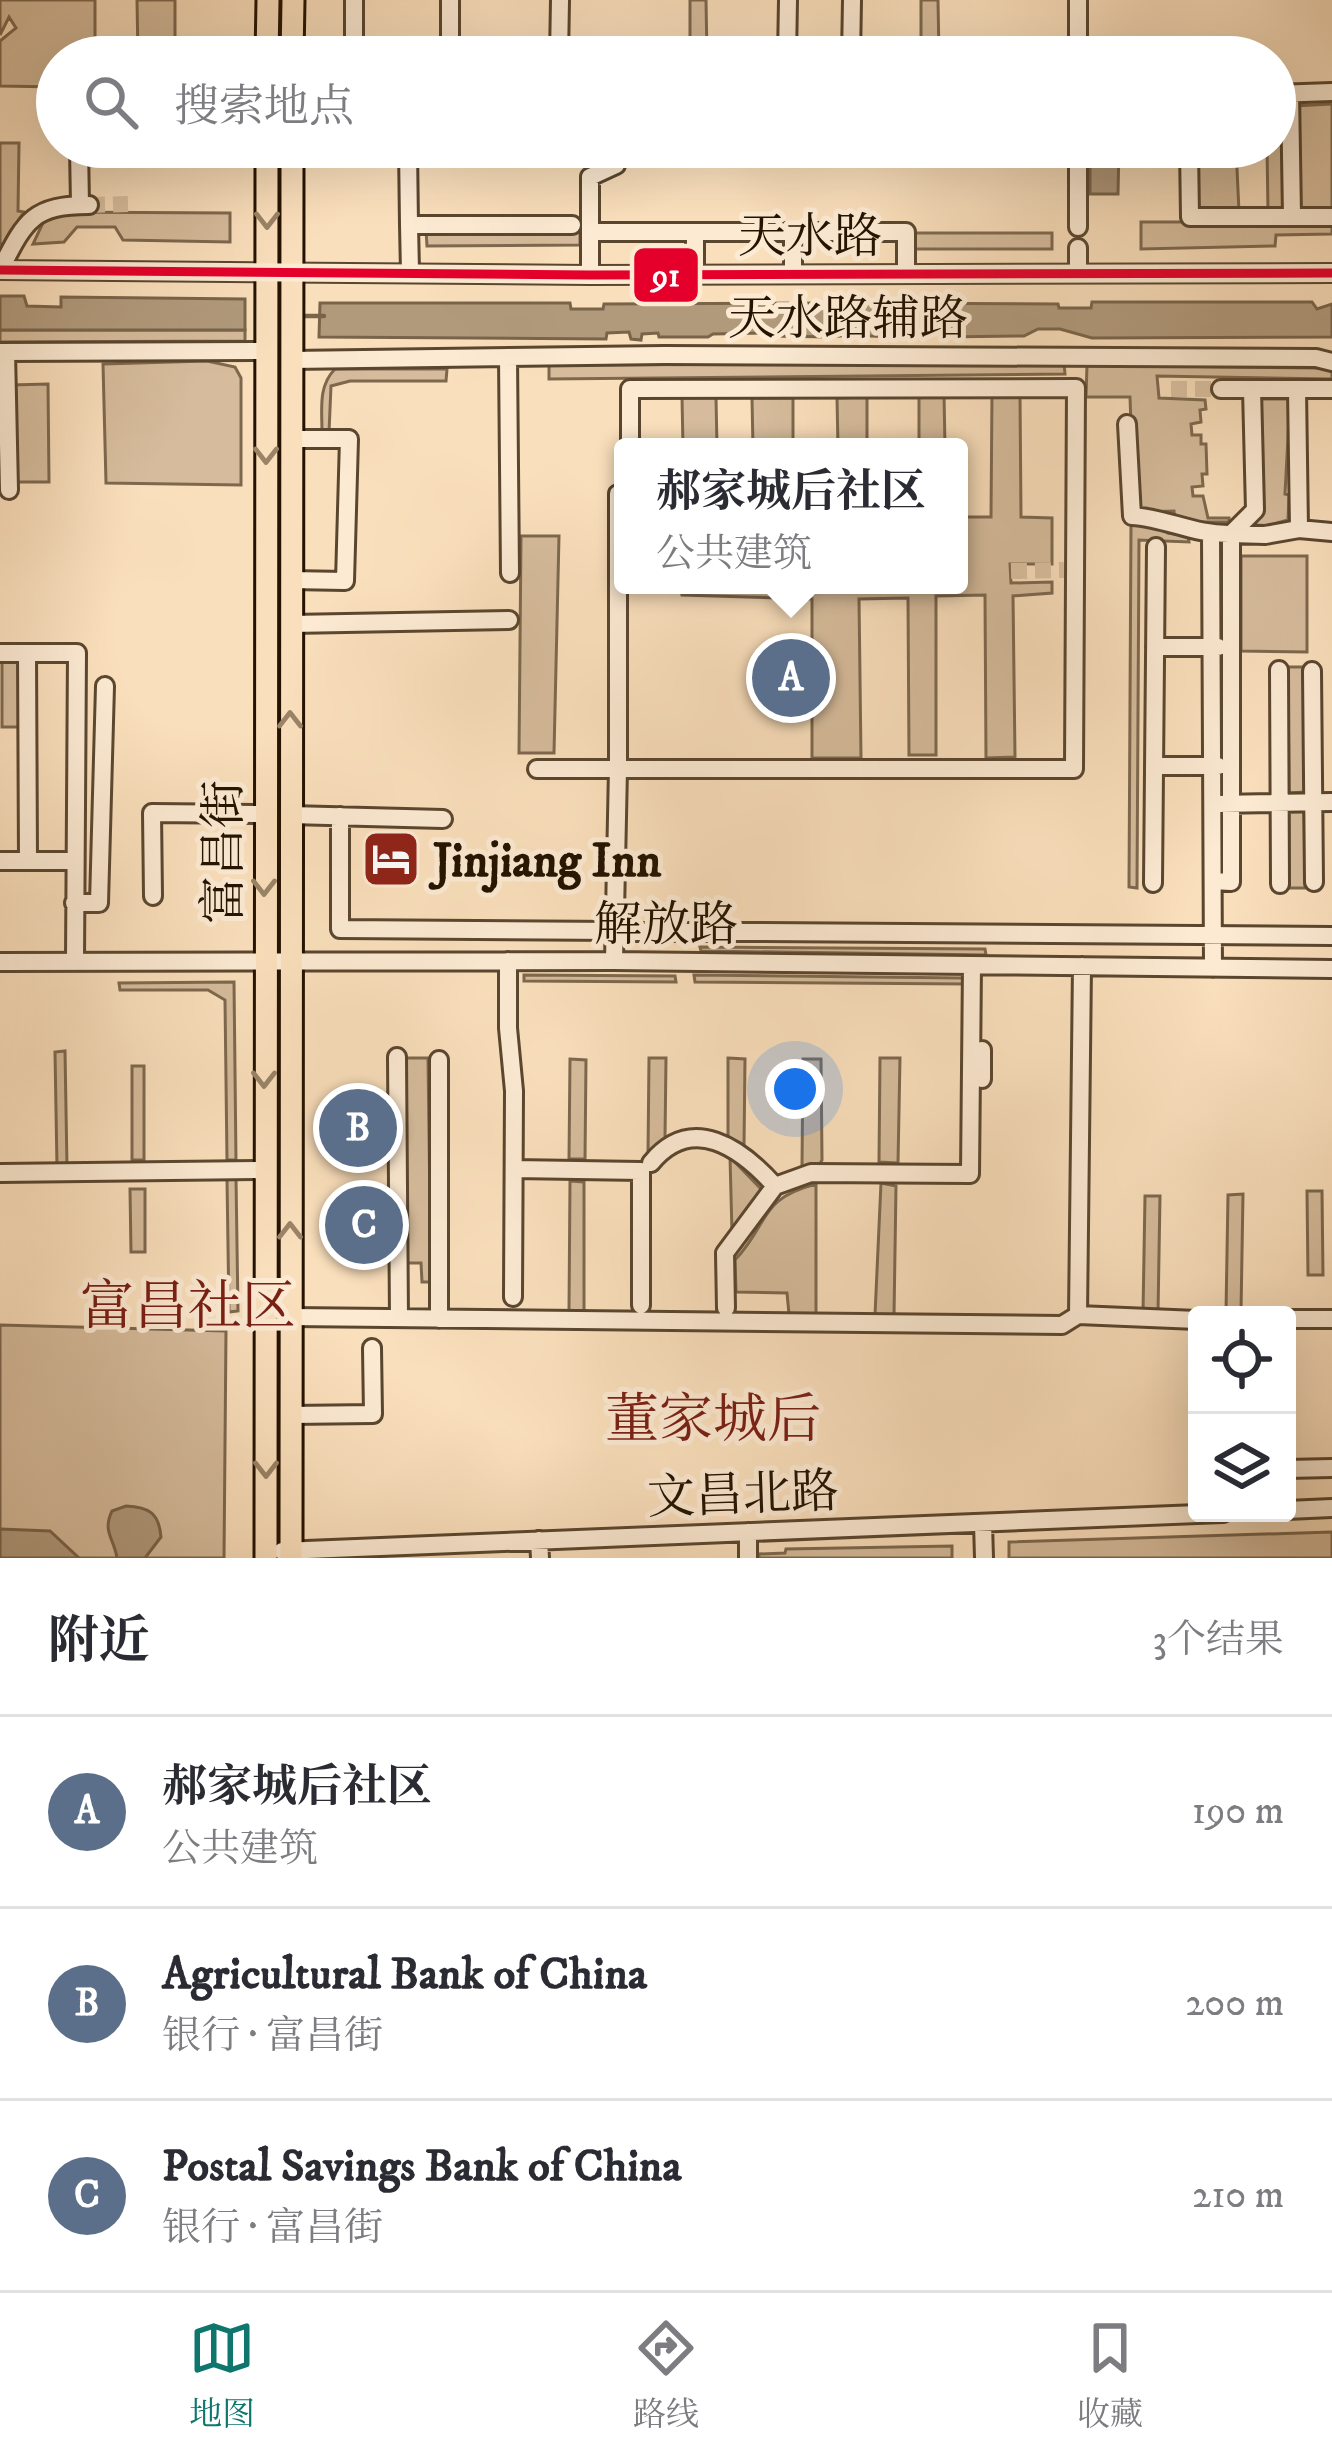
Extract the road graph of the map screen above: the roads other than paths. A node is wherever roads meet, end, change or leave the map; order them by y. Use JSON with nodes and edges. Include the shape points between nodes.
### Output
{"nodes":[{"id":1,"x":268,"y":0,"type":"edge"},
{"id":2,"x":292,"y":0,"type":"edge"},
{"id":3,"x":354,"y":0,"type":"edge"},
{"id":4,"x":450,"y":0,"type":"edge"},
{"id":5,"x":560,"y":0,"type":"edge"},
{"id":6,"x":788,"y":0,"type":"edge"},
{"id":7,"x":852,"y":0,"type":"edge"},
{"id":8,"x":1078,"y":0,"type":"edge"},
{"id":9,"x":267,"y":36,"type":"edge"},
{"id":10,"x":292,"y":36,"type":"edge"},
{"id":11,"x":354,"y":36,"type":"edge"},
{"id":12,"x":450,"y":36,"type":"edge"},
{"id":13,"x":559,"y":36,"type":"edge"},
{"id":14,"x":787,"y":36,"type":"edge"},
{"id":15,"x":851,"y":36,"type":"edge"},
{"id":16,"x":1078,"y":36,"type":"edge"},
{"id":17,"x":1332,"y":92,"type":"edge"},
{"id":18,"x":1296,"y":93,"type":"edge"},
{"id":19,"x":81,"y":168,"type":"edge"},
{"id":20,"x":267,"y":168,"type":"edge"},
{"id":21,"x":292,"y":168,"type":"edge"},
{"id":22,"x":408,"y":168,"type":"edge"},
{"id":23,"x":610,"y":168,"type":"edge"},
{"id":24,"x":1078,"y":168,"type":"edge"},
{"id":25,"x":1189,"y":168,"type":"edge"},
{"id":26,"x":1288,"y":168,"type":"edge"},
{"id":27,"x":1292,"y":216,"type":"junction"},
{"id":28,"x":1332,"y":217,"type":"edge"},
{"id":29,"x":409,"y":225,"type":"junction"},
{"id":30,"x":1078,"y":227,"type":"dead end"},
{"id":31,"x":581,"y":229,"type":"junction"},
{"id":32,"x":695,"y":232,"type":"junction"},
{"id":33,"x":794,"y":232,"type":"junction"},
{"id":34,"x":1078,"y":248,"type":"dead end"},
{"id":35,"x":267,"y":269,"type":"junction"},
{"id":36,"x":0,"y":270,"type":"edge"},
{"id":37,"x":292,"y":270,"type":"junction"},
{"id":38,"x":410,"y":272,"type":"junction"},
{"id":39,"x":1078,"y":272,"type":"junction"},
{"id":40,"x":906,"y":273,"type":"junction"},
{"id":41,"x":1332,"y":273,"type":"edge"},
{"id":42,"x":695,"y":274,"type":"junction"},
{"id":43,"x":794,"y":274,"type":"junction"},
{"id":44,"x":590,"y":275,"type":"junction"},
{"id":45,"x":266,"y":345,"type":"junction"},
{"id":46,"x":291,"y":351,"type":"junction"},
{"id":47,"x":3,"y":352,"type":"edge"},
{"id":48,"x":1076,"y":357,"type":"junction"},
{"id":49,"x":508,"y":358,"type":"junction"},
{"id":50,"x":1332,"y":362,"type":"edge"},
{"id":51,"x":1076,"y":388,"type":"junction"},
{"id":52,"x":1222,"y":389,"type":"tunnel mouth"},
{"id":53,"x":1252,"y":389,"type":"junction"},
{"id":54,"x":1297,"y":389,"type":"junction"},
{"id":55,"x":1332,"y":389,"type":"edge"},
{"id":56,"x":1127,"y":424,"type":"dead end"},
{"id":57,"x":630,"y":438,"type":"edge"},
{"id":58,"x":291,"y":439,"type":"junction"},
{"id":59,"x":8,"y":490,"type":"dead end"},
{"id":60,"x":1299,"y":529,"type":"junction"},
{"id":61,"x":1332,"y":532,"type":"edge"},
{"id":62,"x":1231,"y":534,"type":"junction"},
{"id":63,"x":1211,"y":535,"type":"junction"},
{"id":64,"x":1156,"y":547,"type":"dead end"},
{"id":65,"x":511,"y":573,"type":"dead end"},
{"id":66,"x":291,"y":580,"type":"junction"},
{"id":67,"x":621,"y":594,"type":"edge"},
{"id":68,"x":509,"y":620,"type":"dead end"},
{"id":69,"x":291,"y":624,"type":"junction"},
{"id":70,"x":1155,"y":647,"type":"junction"},
{"id":71,"x":1211,"y":647,"type":"junction"},
{"id":72,"x":1231,"y":647,"type":"junction"},
{"id":73,"x":0,"y":653,"type":"edge"},
{"id":74,"x":27,"y":653,"type":"junction"},
{"id":75,"x":1279,"y":670,"type":"dead end"},
{"id":76,"x":1312,"y":670,"type":"dead end"},
{"id":77,"x":105,"y":686,"type":"dead end"},
{"id":78,"x":1154,"y":766,"type":"junction"},
{"id":79,"x":1221,"y":766,"type":"junction"},
{"id":80,"x":538,"y":769,"type":"dead end"},
{"id":81,"x":618,"y":769,"type":"junction"},
{"id":82,"x":1281,"y":802,"type":"junction"},
{"id":83,"x":1323,"y":802,"type":"edge"},
{"id":84,"x":1221,"y":803,"type":"junction"},
{"id":85,"x":265,"y":814,"type":"junction"},
{"id":86,"x":290,"y":814,"type":"junction"},
{"id":87,"x":340,"y":816,"type":"junction"},
{"id":88,"x":443,"y":819,"type":"dead end"},
{"id":89,"x":0,"y":861,"type":"edge"},
{"id":90,"x":28,"y":861,"type":"junction"},
{"id":91,"x":74,"y":861,"type":"junction"},
{"id":92,"x":1314,"y":882,"type":"dead end"},
{"id":93,"x":1153,"y":884,"type":"dead end"},
{"id":94,"x":1280,"y":884,"type":"dead end"},
{"id":95,"x":153,"y":896,"type":"dead end"},
{"id":96,"x":74,"y":903,"type":"junction"},
{"id":97,"x":614,"y":932,"type":"junction"},
{"id":98,"x":1213,"y":936,"type":"junction"},
{"id":99,"x":1332,"y":936,"type":"edge"},
{"id":100,"x":75,"y":961,"type":"junction"},
{"id":101,"x":508,"y":961,"type":"junction"},
{"id":102,"x":614,"y":961,"type":"junction"},
{"id":103,"x":0,"y":962,"type":"edge"},
{"id":104,"x":264,"y":962,"type":"junction"},
{"id":105,"x":290,"y":963,"type":"junction"},
{"id":106,"x":977,"y":965,"type":"junction"},
{"id":107,"x":1082,"y":966,"type":"junction"},
{"id":108,"x":1213,"y":968,"type":"junction"},
{"id":109,"x":1332,"y":969,"type":"edge"},
{"id":110,"x":397,"y":1057,"type":"dead end"},
{"id":111,"x":440,"y":1060,"type":"dead end"},
{"id":112,"x":982,"y":1079,"type":"dead end"},
{"id":113,"x":651,"y":1163,"type":"dead end"},
{"id":114,"x":514,"y":1169,"type":"junction"},
{"id":115,"x":265,"y":1171,"type":"junction"},
{"id":116,"x":0,"y":1173,"type":"edge"},
{"id":117,"x":775,"y":1186,"type":"junction"},
{"id":118,"x":513,"y":1297,"type":"dead end"},
{"id":119,"x":641,"y":1305,"type":"dead end"},
{"id":120,"x":726,"y":1308,"type":"dead end"},
{"id":121,"x":1078,"y":1316,"type":"junction"},
{"id":122,"x":291,"y":1317,"type":"junction"},
{"id":123,"x":399,"y":1318,"type":"junction"},
{"id":124,"x":439,"y":1319,"type":"junction"},
{"id":125,"x":1296,"y":1319,"type":"edge"},
{"id":126,"x":1332,"y":1319,"type":"edge"},
{"id":127,"x":1188,"y":1320,"type":"edge"},
{"id":128,"x":371,"y":1348,"type":"dead end"},
{"id":129,"x":291,"y":1415,"type":"junction"},
{"id":130,"x":1332,"y":1468,"type":"edge"},
{"id":131,"x":1296,"y":1469,"type":"edge"},
{"id":132,"x":1332,"y":1508,"type":"edge"},
{"id":133,"x":1296,"y":1510,"type":"edge"},
{"id":134,"x":1188,"y":1514,"type":"edge"},
{"id":135,"x":982,"y":1523,"type":"junction"},
{"id":136,"x":748,"y":1532,"type":"junction"},
{"id":137,"x":540,"y":1549,"type":"edge"},
{"id":138,"x":291,"y":1554,"type":"edge"},
{"id":139,"x":266,"y":1555,"type":"edge"},
{"id":140,"x":748,"y":1558,"type":"edge"},
{"id":141,"x":984,"y":1558,"type":"edge"}],
"edges":[{"from":1,"to":9,"type":"main road"},
{"from":2,"to":10,"type":"main road"},
{"from":3,"to":11,"type":"street"},
{"from":4,"to":12,"type":"street"},
{"from":5,"to":13,"type":"street"},
{"from":6,"to":14,"type":"street"},
{"from":7,"to":15,"type":"street"},
{"from":8,"to":16,"type":"street"},
{"from":17,"to":18,"type":"street"},
{"from":19,"to":36,"type":"street","via":[[84,205],[53,205],[34,215]]},
{"from":20,"to":35,"type":"main road","name":"富昌街","one_way":true},
{"from":21,"to":37,"type":"main road","name":"富昌街"},
{"from":22,"to":29,"type":"street"},
{"from":23,"to":31,"type":"street","via":[[590,177]]},
{"from":24,"to":30,"type":"street"},
{"from":25,"to":27,"type":"street","via":[[1190,217]]},
{"from":26,"to":27,"type":"street"},
{"from":27,"to":28,"type":"street"},
{"from":29,"to":31,"type":"street"},
{"from":29,"to":38,"type":"street"},
{"from":31,"to":32,"type":"street"},
{"from":31,"to":44,"type":"street"},
{"from":32,"to":33,"type":"street"},
{"from":32,"to":42,"type":"street"},
{"from":33,"to":40,"type":"street","via":[[906,232]]},
{"from":33,"to":43,"type":"street"},
{"from":34,"to":39,"type":"street"},
{"from":35,"to":36,"type":"street","name":"天水路"},
{"from":35,"to":37,"type":"street","name":"天水路"},
{"from":35,"to":45,"type":"main road","name":"富昌街"},
{"from":37,"to":38,"type":"street","name":"天水路"},
{"from":37,"to":46,"type":"main road","name":"富昌街"},
{"from":38,"to":44,"type":"street","name":"天水路"},
{"from":39,"to":40,"type":"street","name":"天水路"},
{"from":39,"to":41,"type":"street","name":"天水路"},
{"from":40,"to":43,"type":"street","name":"天水路"},
{"from":42,"to":43,"type":"street","name":"天水路"},
{"from":42,"to":44,"type":"street","name":"天水路"},
{"from":45,"to":47,"type":"street"},
{"from":45,"to":85,"type":"main road","name":"富昌街","one_way":true},
{"from":46,"to":49,"type":"street","name":"天水路辅路"},
{"from":46,"to":58,"type":"main road","name":"富昌街"},
{"from":47,"to":59,"type":"street"},
{"from":48,"to":49,"type":"street","name":"天水路辅路"},
{"from":48,"to":50,"type":"street","name":"天水路辅路"},
{"from":48,"to":51,"type":"street"},
{"from":49,"to":65,"type":"street"},
{"from":51,"to":57,"type":"street","via":[[630,389]]},
{"from":51,"to":81,"type":"street","via":[[1073,770]]},
{"from":52,"to":53,"type":"street"},
{"from":53,"to":54,"type":"street"},
{"from":53,"to":62,"type":"street","via":[[1256,510]]},
{"from":54,"to":55,"type":"street"},
{"from":54,"to":60,"type":"street"},
{"from":56,"to":63,"type":"street","via":[[1132,516]]},
{"from":58,"to":66,"type":"main road","name":"富昌街"},
{"from":58,"to":66,"type":"street","via":[[349,439],[345,581]]},
{"from":60,"to":61,"type":"street"},
{"from":60,"to":62,"type":"street"},
{"from":62,"to":63,"type":"street"},
{"from":62,"to":72,"type":"street"},
{"from":63,"to":71,"type":"street"},
{"from":64,"to":70,"type":"street"},
{"from":66,"to":69,"type":"main road","name":"富昌街"},
{"from":67,"to":81,"type":"street"},
{"from":68,"to":69,"type":"street"},
{"from":86,"to":69,"type":"main road","name":"富昌街","one_way":true},
{"from":70,"to":71,"type":"street"},
{"from":70,"to":78,"type":"street"},
{"from":71,"to":72,"type":"street"},
{"from":71,"to":79,"type":"street"},
{"from":72,"to":79,"type":"street"},
{"from":73,"to":74,"type":"street"},
{"from":74,"to":90,"type":"street"},
{"from":74,"to":91,"type":"street","via":[[76,652]]},
{"from":75,"to":82,"type":"street"},
{"from":76,"to":83,"type":"street"},
{"from":77,"to":96,"type":"street","via":[[99,903]]},
{"from":78,"to":79,"type":"street"},
{"from":78,"to":93,"type":"street"},
{"from":79,"to":84,"type":"street"},
{"from":80,"to":81,"type":"street"},
{"from":81,"to":97,"type":"street"},
{"from":82,"to":83,"type":"street"},
{"from":82,"to":84,"type":"street"},
{"from":82,"to":94,"type":"street"},
{"from":83,"to":92,"type":"street"},
{"from":84,"to":98,"type":"street","via":[[1231,882],[1213,881]]},
{"from":85,"to":95,"type":"street","via":[[152,813]]},
{"from":85,"to":104,"type":"main road","name":"富昌街","one_way":true},
{"from":86,"to":87,"type":"street"},
{"from":86,"to":105,"type":"main road","name":"富昌街"},
{"from":87,"to":88,"type":"street"},
{"from":87,"to":97,"type":"street","via":[[340,929]]},
{"from":89,"to":90,"type":"street"},
{"from":90,"to":91,"type":"street"},
{"from":91,"to":96,"type":"street"},
{"from":96,"to":100,"type":"street"},
{"from":97,"to":98,"type":"street"},
{"from":97,"to":102,"type":"street"},
{"from":98,"to":99,"type":"street"},
{"from":98,"to":108,"type":"street"},
{"from":100,"to":103,"type":"street","name":"解放路"},
{"from":100,"to":104,"type":"street","name":"解放路"},
{"from":101,"to":102,"type":"street","name":"解放路"},
{"from":101,"to":105,"type":"street","name":"解放路"},
{"from":101,"to":114,"type":"street"},
{"from":102,"to":106,"type":"street","name":"解放路"},
{"from":104,"to":105,"type":"street","name":"解放路"},
{"from":104,"to":115,"type":"main road","name":"富昌街","one_way":true},
{"from":122,"to":105,"type":"main road","name":"富昌街","one_way":true},
{"from":106,"to":107,"type":"street","name":"解放路"},
{"from":106,"to":112,"type":"street"},
{"from":106,"to":117,"type":"street","via":[[970,1174],[811,1174]]},
{"from":107,"to":108,"type":"street","name":"解放路"},
{"from":107,"to":121,"type":"street"},
{"from":108,"to":109,"type":"street","name":"解放路"},
{"from":110,"to":123,"type":"street"},
{"from":111,"to":124,"type":"street"},
{"from":113,"to":117,"type":"street","via":[[663,1148],[706,1139],[727,1143]]},
{"from":114,"to":118,"type":"street"},
{"from":114,"to":119,"type":"street","via":[[641,1172]]},
{"from":115,"to":116,"type":"street"},
{"from":115,"to":139,"type":"main road","name":"富昌街","one_way":true},
{"from":117,"to":120,"type":"street","via":[[725,1253]]},
{"from":121,"to":124,"type":"street","via":[[1062,1324]]},
{"from":121,"to":127,"type":"street"},
{"from":122,"to":123,"type":"street"},
{"from":122,"to":129,"type":"main road","name":"富昌街"},
{"from":123,"to":124,"type":"street"},
{"from":125,"to":126,"type":"street"},
{"from":128,"to":129,"type":"street","via":[[373,1414]]},
{"from":129,"to":138,"type":"main road","name":"富昌街"},
{"from":130,"to":131,"type":"street"},
{"from":132,"to":133,"type":"street"},
{"from":134,"to":135,"type":"street","name":"文昌北路"},
{"from":135,"to":136,"type":"street","name":"文昌北路"},
{"from":135,"to":141,"type":"street"},
{"from":136,"to":137,"type":"street","name":"文昌北路"},
{"from":136,"to":140,"type":"street"},
{"from":137,"to":138,"type":"street","name":"文昌北路"},
{"from":138,"to":139,"type":"street","name":"文昌北路"}]}
